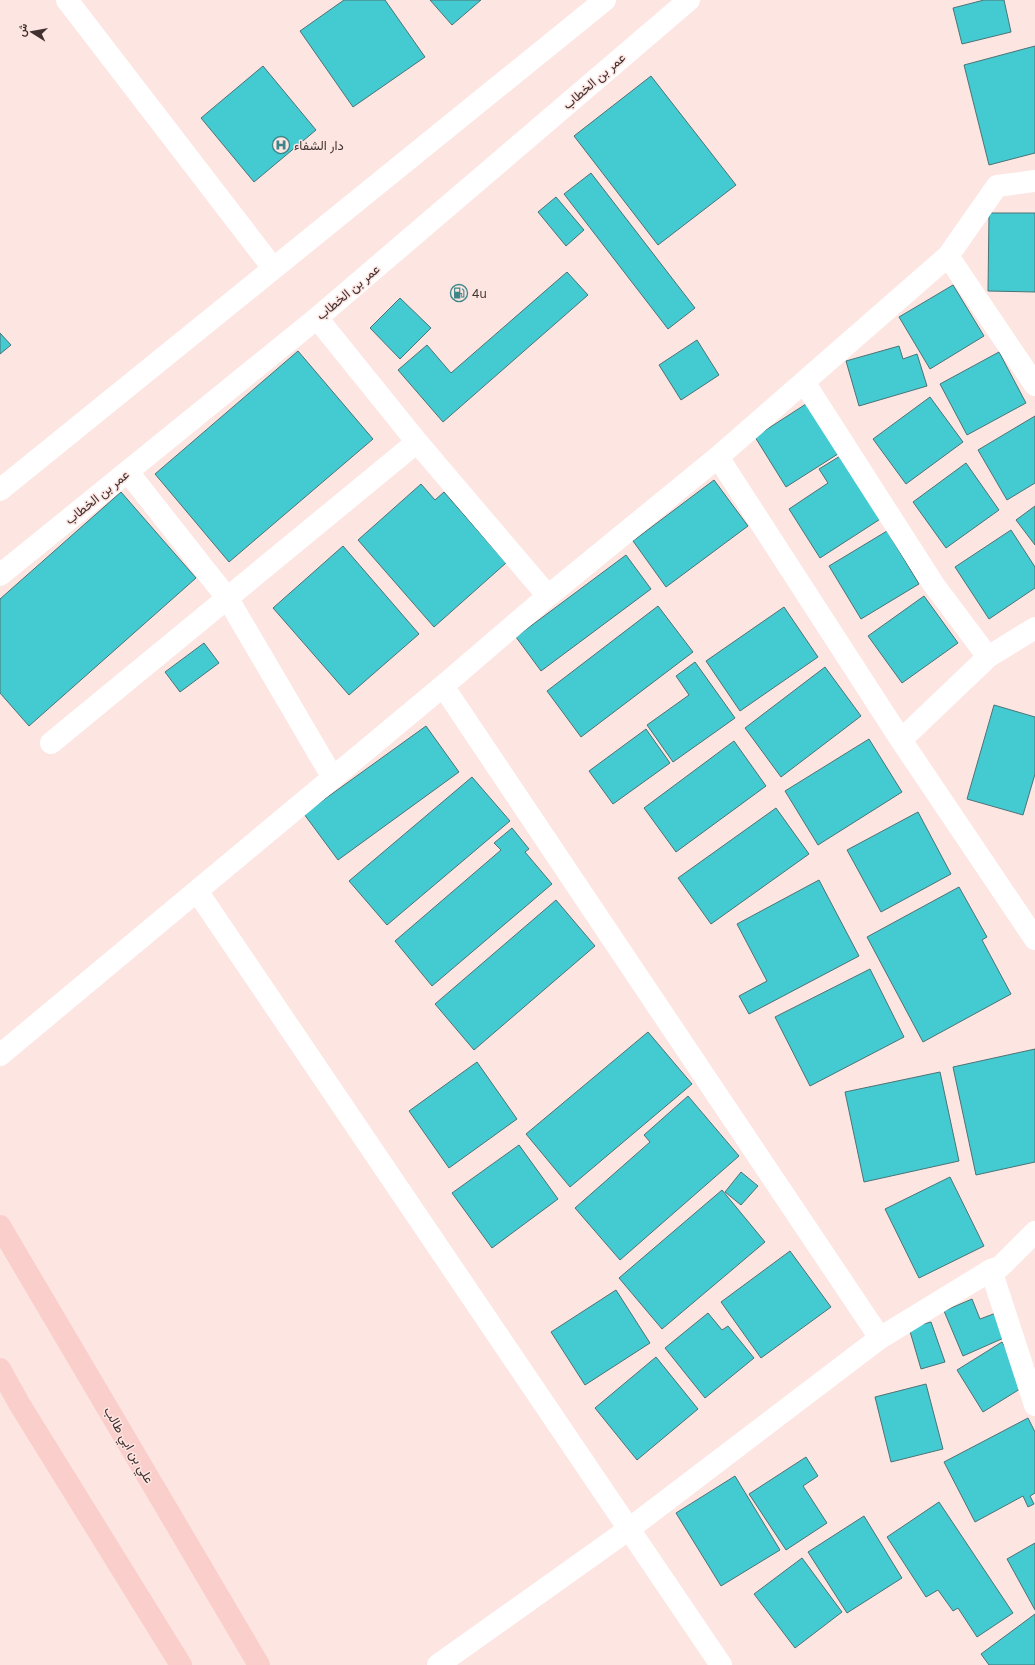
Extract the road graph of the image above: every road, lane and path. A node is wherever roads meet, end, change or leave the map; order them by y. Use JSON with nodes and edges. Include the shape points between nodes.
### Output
{"nodes":[{"id":1,"x":67,"y":0,"type":"edge"},
{"id":2,"x":605,"y":0,"type":"edge"},
{"id":3,"x":689,"y":0,"type":"edge"},
{"id":4,"x":1035,"y":181,"type":"edge"},
{"id":5,"x":948,"y":256,"type":"junction"},
{"id":6,"x":273,"y":268,"type":"junction"},
{"id":7,"x":317,"y":318,"type":"junction"},
{"id":8,"x":804,"y":382,"type":"junction"},
{"id":9,"x":1035,"y":385,"type":"edge"},
{"id":10,"x":417,"y":442,"type":"junction"},
{"id":11,"x":718,"y":457,"type":"junction"},
{"id":12,"x":128,"y":472,"type":"junction"},
{"id":13,"x":0,"y":490,"type":"edge"},
{"id":14,"x":0,"y":575,"type":"edge"},
{"id":15,"x":548,"y":596,"type":"junction"},
{"id":16,"x":228,"y":599,"type":"junction"},
{"id":17,"x":1035,"y":628,"type":"edge"},
{"id":18,"x":988,"y":657,"type":"junction"},
{"id":19,"x":443,"y":686,"type":"junction"},
{"id":20,"x":901,"y":740,"type":"junction"},
{"id":21,"x":51,"y":743,"type":"dead end"},
{"id":22,"x":333,"y":778,"type":"junction"},
{"id":23,"x":197,"y":891,"type":"junction"},
{"id":24,"x":1035,"y":939,"type":"edge"},
{"id":25,"x":0,"y":1055,"type":"edge"},
{"id":26,"x":0,"y":1226,"type":"edge"},
{"id":27,"x":1035,"y":1232,"type":"edge"},
{"id":28,"x":991,"y":1270,"type":"junction"},
{"id":29,"x":880,"y":1338,"type":"junction"},
{"id":30,"x":0,"y":1369,"type":"edge"},
{"id":31,"x":1035,"y":1405,"type":"edge"},
{"id":32,"x":629,"y":1529,"type":"junction"},
{"id":33,"x":181,"y":1665,"type":"edge"},
{"id":34,"x":259,"y":1665,"type":"edge"},
{"id":35,"x":438,"y":1665,"type":"edge"},
{"id":36,"x":721,"y":1665,"type":"edge"}],
"edges":[{"from":1,"to":6,"type":"street"},
{"from":2,"to":6,"type":"street"},
{"from":3,"to":7,"type":"street","name":"عمر بن الخطاب"},
{"from":4,"to":5,"type":"street","via":[[997,186]]},
{"from":5,"to":8,"type":"street"},
{"from":5,"to":9,"type":"street"},
{"from":6,"to":13,"type":"street"},
{"from":7,"to":10,"type":"street"},
{"from":7,"to":12,"type":"street","name":"عمر بن الخطاب"},
{"from":8,"to":11,"type":"street"},
{"from":8,"to":18,"type":"street","via":[[934,585]]},
{"from":10,"to":15,"type":"street"},
{"from":10,"to":16,"type":"street"},
{"from":11,"to":15,"type":"street"},
{"from":11,"to":20,"type":"street"},
{"from":12,"to":14,"type":"street","name":"عمر بن الخطاب"},
{"from":12,"to":16,"type":"street"},
{"from":15,"to":19,"type":"street"},
{"from":16,"to":21,"type":"street"},
{"from":16,"to":22,"type":"street"},
{"from":17,"to":18,"type":"street"},
{"from":18,"to":20,"type":"street"},
{"from":19,"to":22,"type":"street"},
{"from":19,"to":29,"type":"street"},
{"from":20,"to":24,"type":"street"},
{"from":22,"to":23,"type":"street"},
{"from":23,"to":25,"type":"street"},
{"from":23,"to":32,"type":"street"},
{"from":26,"to":34,"type":"main road","name":"علي بن ابي طالب"},
{"from":27,"to":28,"type":"street","via":[[1000,1267]]},
{"from":28,"to":29,"type":"street"},
{"from":28,"to":31,"type":"street"},
{"from":29,"to":32,"type":"street"},
{"from":30,"to":33,"type":"main road"},
{"from":32,"to":35,"type":"street"},
{"from":32,"to":36,"type":"street"}]}
